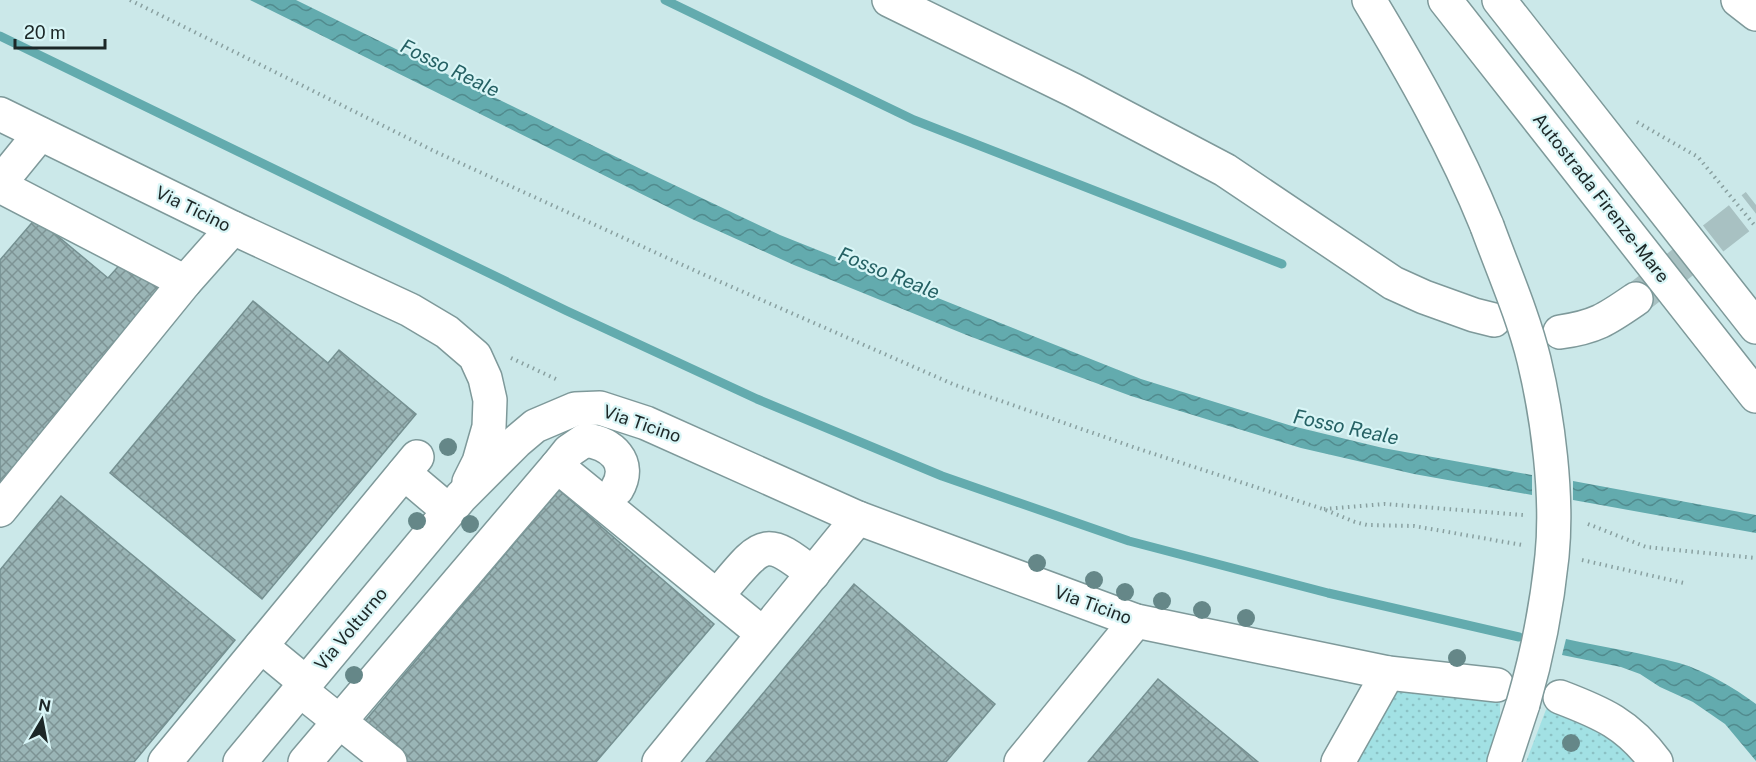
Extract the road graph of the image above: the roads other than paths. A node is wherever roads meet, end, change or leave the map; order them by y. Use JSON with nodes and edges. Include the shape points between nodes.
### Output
{"nodes":[{"id":1,"x":889,"y":0,"type":"edge"},
{"id":2,"x":1369,"y":0,"type":"edge"},
{"id":3,"x":1445,"y":0,"type":"edge"},
{"id":4,"x":1500,"y":0,"type":"edge"},
{"id":5,"x":1738,"y":0,"type":"edge"},
{"id":6,"x":1756,"y":14,"type":"edge"},
{"id":7,"x":0,"y":114,"type":"edge"},
{"id":8,"x":40,"y":134,"type":"junction"},
{"id":9,"x":0,"y":184,"type":"edge"},
{"id":10,"x":233,"y":228,"type":"junction"},
{"id":11,"x":185,"y":282,"type":"junction"},
{"id":12,"x":1636,"y":299,"type":"tunnel mouth"},
{"id":13,"x":1494,"y":320,"type":"dead end"},
{"id":14,"x":1756,"y":327,"type":"edge"},
{"id":15,"x":1560,"y":332,"type":"dead end"},
{"id":16,"x":1756,"y":396,"type":"edge"},
{"id":17,"x":557,"y":466,"type":"junction"},
{"id":18,"x":617,"y":489,"type":"dead end"},
{"id":19,"x":455,"y":504,"type":"junction"},
{"id":20,"x":0,"y":510,"type":"edge"},
{"id":21,"x":858,"y":518,"type":"junction"},
{"id":22,"x":813,"y":574,"type":"junction"},
{"id":23,"x":727,"y":584,"type":"dead end"},
{"id":24,"x":1136,"y":621,"type":"junction"},
{"id":25,"x":763,"y":634,"type":"junction"},
{"id":26,"x":261,"y":646,"type":"junction"},
{"id":27,"x":1388,"y":673,"type":"junction"},
{"id":28,"x":303,"y":686,"type":"junction"},
{"id":29,"x":1510,"y":694,"type":"junction"},
{"id":30,"x":1560,"y":697,"type":"dead end"},
{"id":31,"x":341,"y":722,"type":"junction"},
{"id":32,"x":165,"y":762,"type":"edge"},
{"id":33,"x":240,"y":762,"type":"edge"},
{"id":34,"x":305,"y":762,"type":"edge"},
{"id":35,"x":390,"y":762,"type":"edge"},
{"id":36,"x":659,"y":762,"type":"edge"},
{"id":37,"x":1021,"y":762,"type":"edge"},
{"id":38,"x":1338,"y":762,"type":"edge"},
{"id":39,"x":1504,"y":762,"type":"edge"},
{"id":40,"x":1656,"y":762,"type":"edge"}],
"edges":[{"from":1,"to":13,"type":"main road","via":[[1225,170],[1393,283]]},
{"from":2,"to":29,"type":"main road","bridge":true,"via":[[1416,77],[1473,191],[1534,360],[1547,437],[1553,506],[1552,555],[1534,664]]},
{"from":3,"to":16,"type":"main road","name":"Autostrada Firenze-Mare"},
{"from":4,"to":14,"type":"main road"},
{"from":5,"to":6,"type":"main road"},
{"from":7,"to":8,"type":"main road","name":"Via Ticino"},
{"from":8,"to":9,"type":"main road"},
{"from":8,"to":10,"type":"main road","name":"Via Ticino"},
{"from":9,"to":11,"type":"main road"},
{"from":10,"to":11,"type":"main road"},
{"from":10,"to":19,"type":"main road","name":"Via Ticino","via":[[410,310],[447,332],[475,356],[490,400],[489,426],[479,462]]},
{"from":11,"to":20,"type":"main road"},
{"from":12,"to":15,"type":"main road","via":[[1602,323]]},
{"from":17,"to":18,"type":"main road","via":[[585,440],[596,441],[616,453],[622,465],[623,480]]},
{"from":17,"to":25,"type":"main road"},
{"from":17,"to":31,"type":"main road"},
{"from":19,"to":21,"type":"main road","name":"Via Ticino","via":[[535,426],[575,409],[600,408],[646,423]]},
{"from":19,"to":26,"type":"main road","via":[[411,465]]},
{"from":19,"to":28,"type":"main road","name":"Via Volturno"},
{"from":21,"to":22,"type":"main road"},
{"from":21,"to":24,"type":"main road","name":"Via Ticino"},
{"from":22,"to":23,"type":"main road","via":[[771,548],[748,558]]},
{"from":22,"to":25,"type":"main road"},
{"from":24,"to":27,"type":"main road","name":"Via Ticino"},
{"from":24,"to":37,"type":"main road"},
{"from":25,"to":36,"type":"main road"},
{"from":26,"to":28,"type":"main road"},
{"from":26,"to":32,"type":"main road"},
{"from":27,"to":29,"type":"main road","name":"Via Ticino"},
{"from":27,"to":38,"type":"main road"},
{"from":28,"to":31,"type":"main road"},
{"from":28,"to":33,"type":"main road","name":"Via Volturno"},
{"from":29,"to":39,"type":"main road"},
{"from":30,"to":40,"type":"main road","via":[[1618,723]]},
{"from":31,"to":34,"type":"main road"},
{"from":31,"to":35,"type":"main road"}]}
